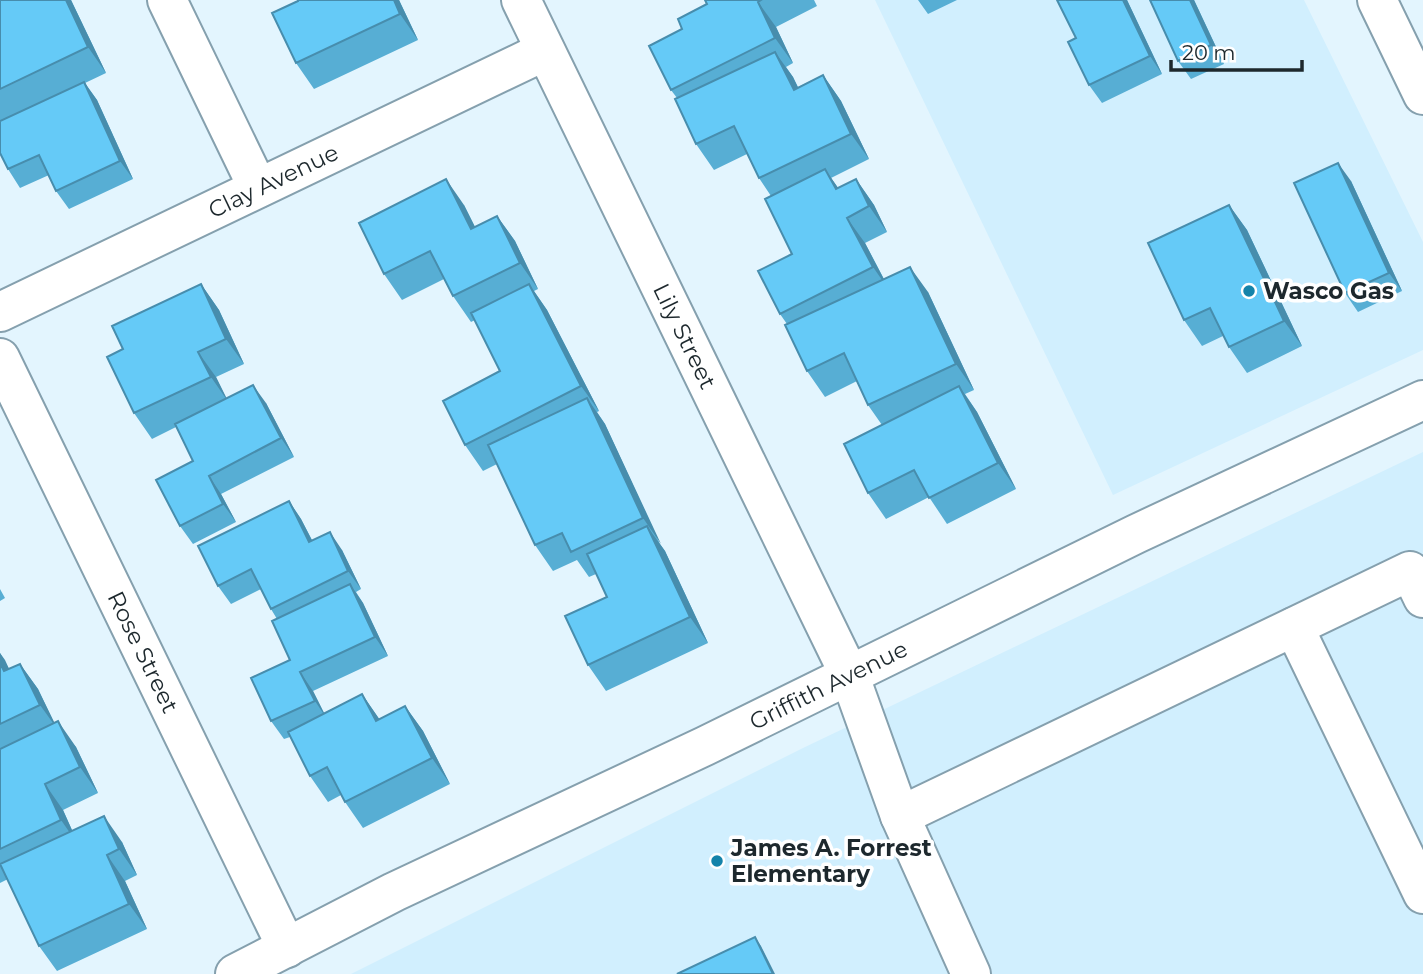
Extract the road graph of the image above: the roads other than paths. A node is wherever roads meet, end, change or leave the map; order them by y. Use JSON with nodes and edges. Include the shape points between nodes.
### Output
{"nodes":[{"id":1,"x":167,"y":0,"type":"edge"},
{"id":2,"x":521,"y":0,"type":"edge"},
{"id":3,"x":1377,"y":0,"type":"edge"},
{"id":4,"x":545,"y":51,"type":"junction"},
{"id":5,"x":1423,"y":95,"type":"edge"},
{"id":6,"x":258,"y":188,"type":"junction"},
{"id":7,"x":0,"y":312,"type":"edge"},
{"id":8,"x":0,"y":358,"type":"edge"},
{"id":9,"x":1423,"y":400,"type":"edge"},
{"id":10,"x":1423,"y":598,"type":"edge"},
{"id":11,"x":1294,"y":627,"type":"junction"},
{"id":12,"x":849,"y":674,"type":"junction"},
{"id":13,"x":900,"y":816,"type":"junction"},
{"id":14,"x":1423,"y":894,"type":"edge"},
{"id":15,"x":287,"y":948,"type":"junction"},
{"id":16,"x":235,"y":974,"type":"edge"},
{"id":17,"x":971,"y":974,"type":"edge"}],
"edges":[{"from":1,"to":6,"type":"main road"},
{"from":2,"to":4,"type":"main road","name":"Lily Street"},
{"from":3,"to":5,"type":"main road"},
{"from":4,"to":6,"type":"main road","name":"Clay Avenue"},
{"from":4,"to":12,"type":"main road","name":"Lily Street"},
{"from":6,"to":7,"type":"main road","name":"Clay Avenue"},
{"from":8,"to":15,"type":"main road","name":"Rose Street"},
{"from":9,"to":12,"type":"main road","name":"Griffith Avenue"},
{"from":10,"to":11,"type":"main road","via":[[1410,571]]},
{"from":11,"to":13,"type":"main road"},
{"from":11,"to":14,"type":"main road"},
{"from":12,"to":13,"type":"main road","name":"Lily Street"},
{"from":12,"to":15,"type":"main road","name":"Griffith Avenue"},
{"from":13,"to":17,"type":"main road","name":"Lily Street"},
{"from":15,"to":16,"type":"main road","name":"Griffith Avenue"}]}
